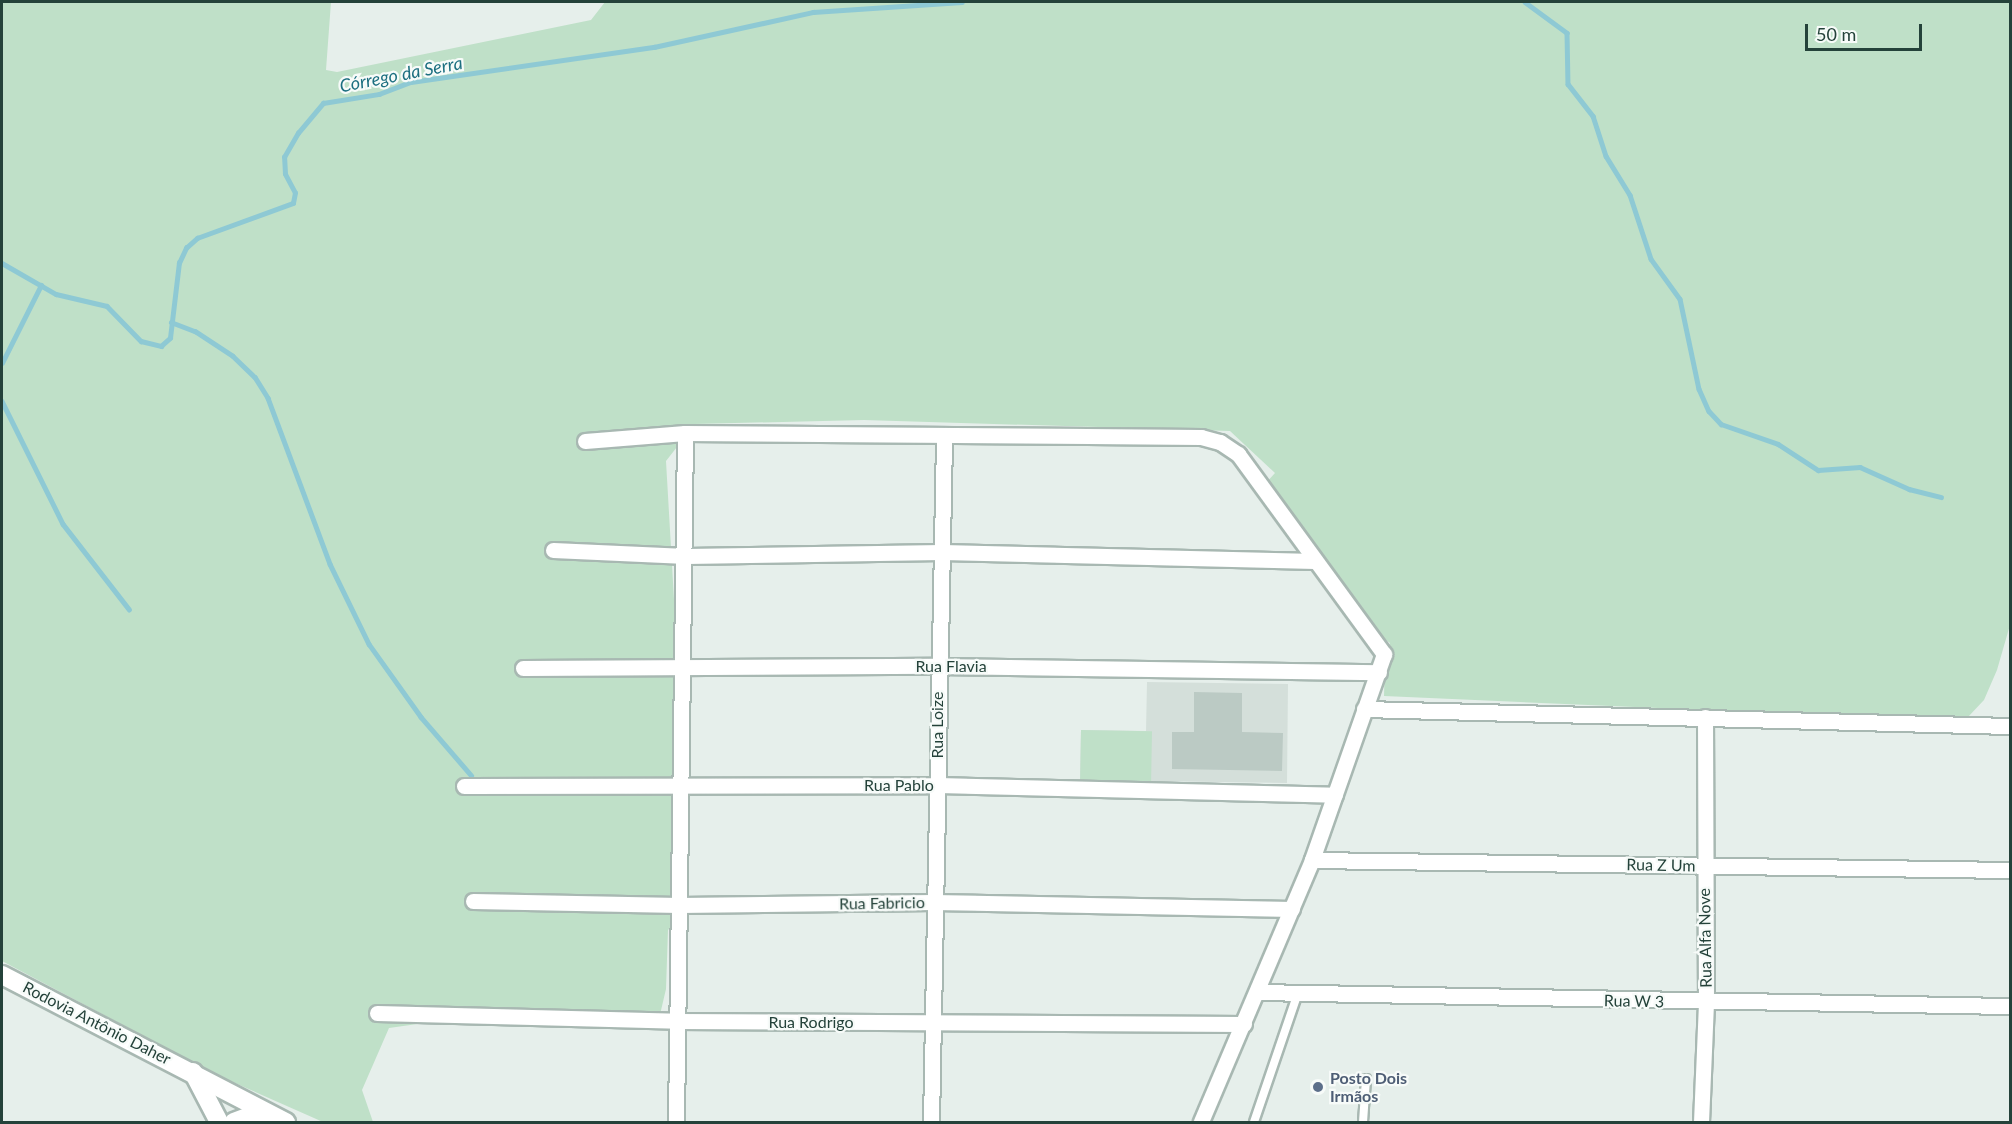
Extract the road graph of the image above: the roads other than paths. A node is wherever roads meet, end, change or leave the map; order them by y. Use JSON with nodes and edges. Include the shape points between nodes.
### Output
{"nodes":[{"id":1,"x":685,"y":433,"type":"junction"},
{"id":2,"x":944,"y":436,"type":"junction"},
{"id":3,"x":585,"y":441,"type":"dead end"},
{"id":4,"x":553,"y":550,"type":"dead end"},
{"id":5,"x":942,"y":552,"type":"junction"},
{"id":6,"x":686,"y":556,"type":"junction"},
{"id":7,"x":1315,"y":561,"type":"junction"},
{"id":8,"x":937,"y":666,"type":"junction"},
{"id":9,"x":523,"y":668,"type":"dead end"},
{"id":10,"x":684,"y":669,"type":"junction"},
{"id":11,"x":1379,"y":672,"type":"junction"},
{"id":12,"x":1364,"y":709,"type":"junction"},
{"id":13,"x":1705,"y":717,"type":"junction"},
{"id":14,"x":2010,"y":726,"type":"edge"},
{"id":15,"x":682,"y":784,"type":"junction"},
{"id":16,"x":938,"y":785,"type":"junction"},
{"id":17,"x":464,"y":786,"type":"dead end"},
{"id":18,"x":1335,"y":795,"type":"junction"},
{"id":19,"x":1312,"y":860,"type":"junction"},
{"id":20,"x":1704,"y":866,"type":"junction"},
{"id":21,"x":2010,"y":870,"type":"edge"},
{"id":22,"x":473,"y":901,"type":"dead end"},
{"id":23,"x":933,"y":902,"type":"junction"},
{"id":24,"x":679,"y":905,"type":"junction"},
{"id":25,"x":1292,"y":909,"type":"junction"},
{"id":26,"x":2,"y":975,"type":"edge"},
{"id":27,"x":1257,"y":992,"type":"junction"},
{"id":28,"x":1298,"y":993,"type":"junction"},
{"id":29,"x":1706,"y":1002,"type":"junction"},
{"id":30,"x":2010,"y":1006,"type":"edge"},
{"id":31,"x":377,"y":1013,"type":"dead end"},
{"id":32,"x":677,"y":1022,"type":"junction"},
{"id":33,"x":932,"y":1022,"type":"junction"},
{"id":34,"x":1244,"y":1024,"type":"junction"},
{"id":35,"x":193,"y":1072,"type":"junction"},
{"id":36,"x":1366,"y":1079,"type":"dead end"},
{"id":37,"x":270,"y":1115,"type":"junction"},
{"id":38,"x":219,"y":1122,"type":"edge"},
{"id":39,"x":234,"y":1122,"type":"edge"},
{"id":40,"x":286,"y":1122,"type":"edge"},
{"id":41,"x":676,"y":1122,"type":"edge"},
{"id":42,"x":931,"y":1122,"type":"edge"},
{"id":43,"x":1201,"y":1122,"type":"edge"},
{"id":44,"x":1254,"y":1122,"type":"edge"},
{"id":45,"x":1364,"y":1122,"type":"edge"},
{"id":46,"x":1701,"y":1122,"type":"edge"}],
"edges":[{"from":1,"to":2,"type":"street"},
{"from":1,"to":3,"type":"street"},
{"from":1,"to":6,"type":"street"},
{"from":2,"to":5,"type":"street","name":"Rua Loize"},
{"from":2,"to":7,"type":"street","via":[[1201,437],[1220,442],[1251,468]]},
{"from":4,"to":6,"type":"street"},
{"from":5,"to":6,"type":"street"},
{"from":5,"to":7,"type":"street"},
{"from":5,"to":8,"type":"street","name":"Rua Loize"},
{"from":6,"to":10,"type":"street"},
{"from":7,"to":11,"type":"street","via":[[1381,645],[1384,654]]},
{"from":8,"to":10,"type":"street","name":"Rua Flavia"},
{"from":8,"to":11,"type":"street","name":"Rua Flavia"},
{"from":8,"to":16,"type":"street","name":"Rua Loize"},
{"from":9,"to":10,"type":"street","name":"Rua Flavia"},
{"from":10,"to":15,"type":"street"},
{"from":11,"to":12,"type":"street"},
{"from":12,"to":13,"type":"street"},
{"from":12,"to":18,"type":"street"},
{"from":13,"to":14,"type":"street"},
{"from":13,"to":20,"type":"street","name":"Rua Alfa Nove"},
{"from":15,"to":16,"type":"street","name":"Rua Pablo"},
{"from":15,"to":17,"type":"street","name":"Rua Pablo"},
{"from":15,"to":24,"type":"street"},
{"from":16,"to":18,"type":"street","name":"Rua Pablo"},
{"from":16,"to":23,"type":"street","name":"Rua Loize"},
{"from":18,"to":19,"type":"street"},
{"from":19,"to":20,"type":"street","name":"Rua Z Um"},
{"from":19,"to":25,"type":"street"},
{"from":20,"to":21,"type":"street","name":"Rua Z Um"},
{"from":20,"to":29,"type":"street","name":"Rua Alfa Nove"},
{"from":22,"to":24,"type":"street","name":"Rua Fabricio"},
{"from":23,"to":24,"type":"street","name":"Rua Fabricio"},
{"from":23,"to":25,"type":"street","name":"Rua Fabricio"},
{"from":23,"to":33,"type":"street","name":"Rua Loize"},
{"from":24,"to":32,"type":"street"},
{"from":25,"to":27,"type":"street"},
{"from":26,"to":35,"type":"main road","name":"Rodovia Antônio Daher"},
{"from":27,"to":28,"type":"street","name":"Rua W 3"},
{"from":27,"to":34,"type":"street"},
{"from":28,"to":29,"type":"street","name":"Rua W 3"},
{"from":28,"to":44,"type":"lane"},
{"from":29,"to":30,"type":"street","name":"Rua W 3"},
{"from":29,"to":46,"type":"street","name":"Rua Alfa Nove"},
{"from":31,"to":32,"type":"street","name":"Rua Rodrigo"},
{"from":32,"to":33,"type":"street","name":"Rua Rodrigo"},
{"from":32,"to":41,"type":"street"},
{"from":33,"to":34,"type":"street","name":"Rua Rodrigo"},
{"from":33,"to":42,"type":"street","name":"Rua Loize"},
{"from":34,"to":43,"type":"street"},
{"from":35,"to":37,"type":"main road","name":"Rodovia Antônio Daher"},
{"from":35,"to":38,"type":"main road"},
{"from":36,"to":45,"type":"lane"},
{"from":37,"to":39,"type":"main road","via":[[257,1113]]},
{"from":37,"to":40,"type":"main road","name":"Rodovia Antônio Daher"}]}
